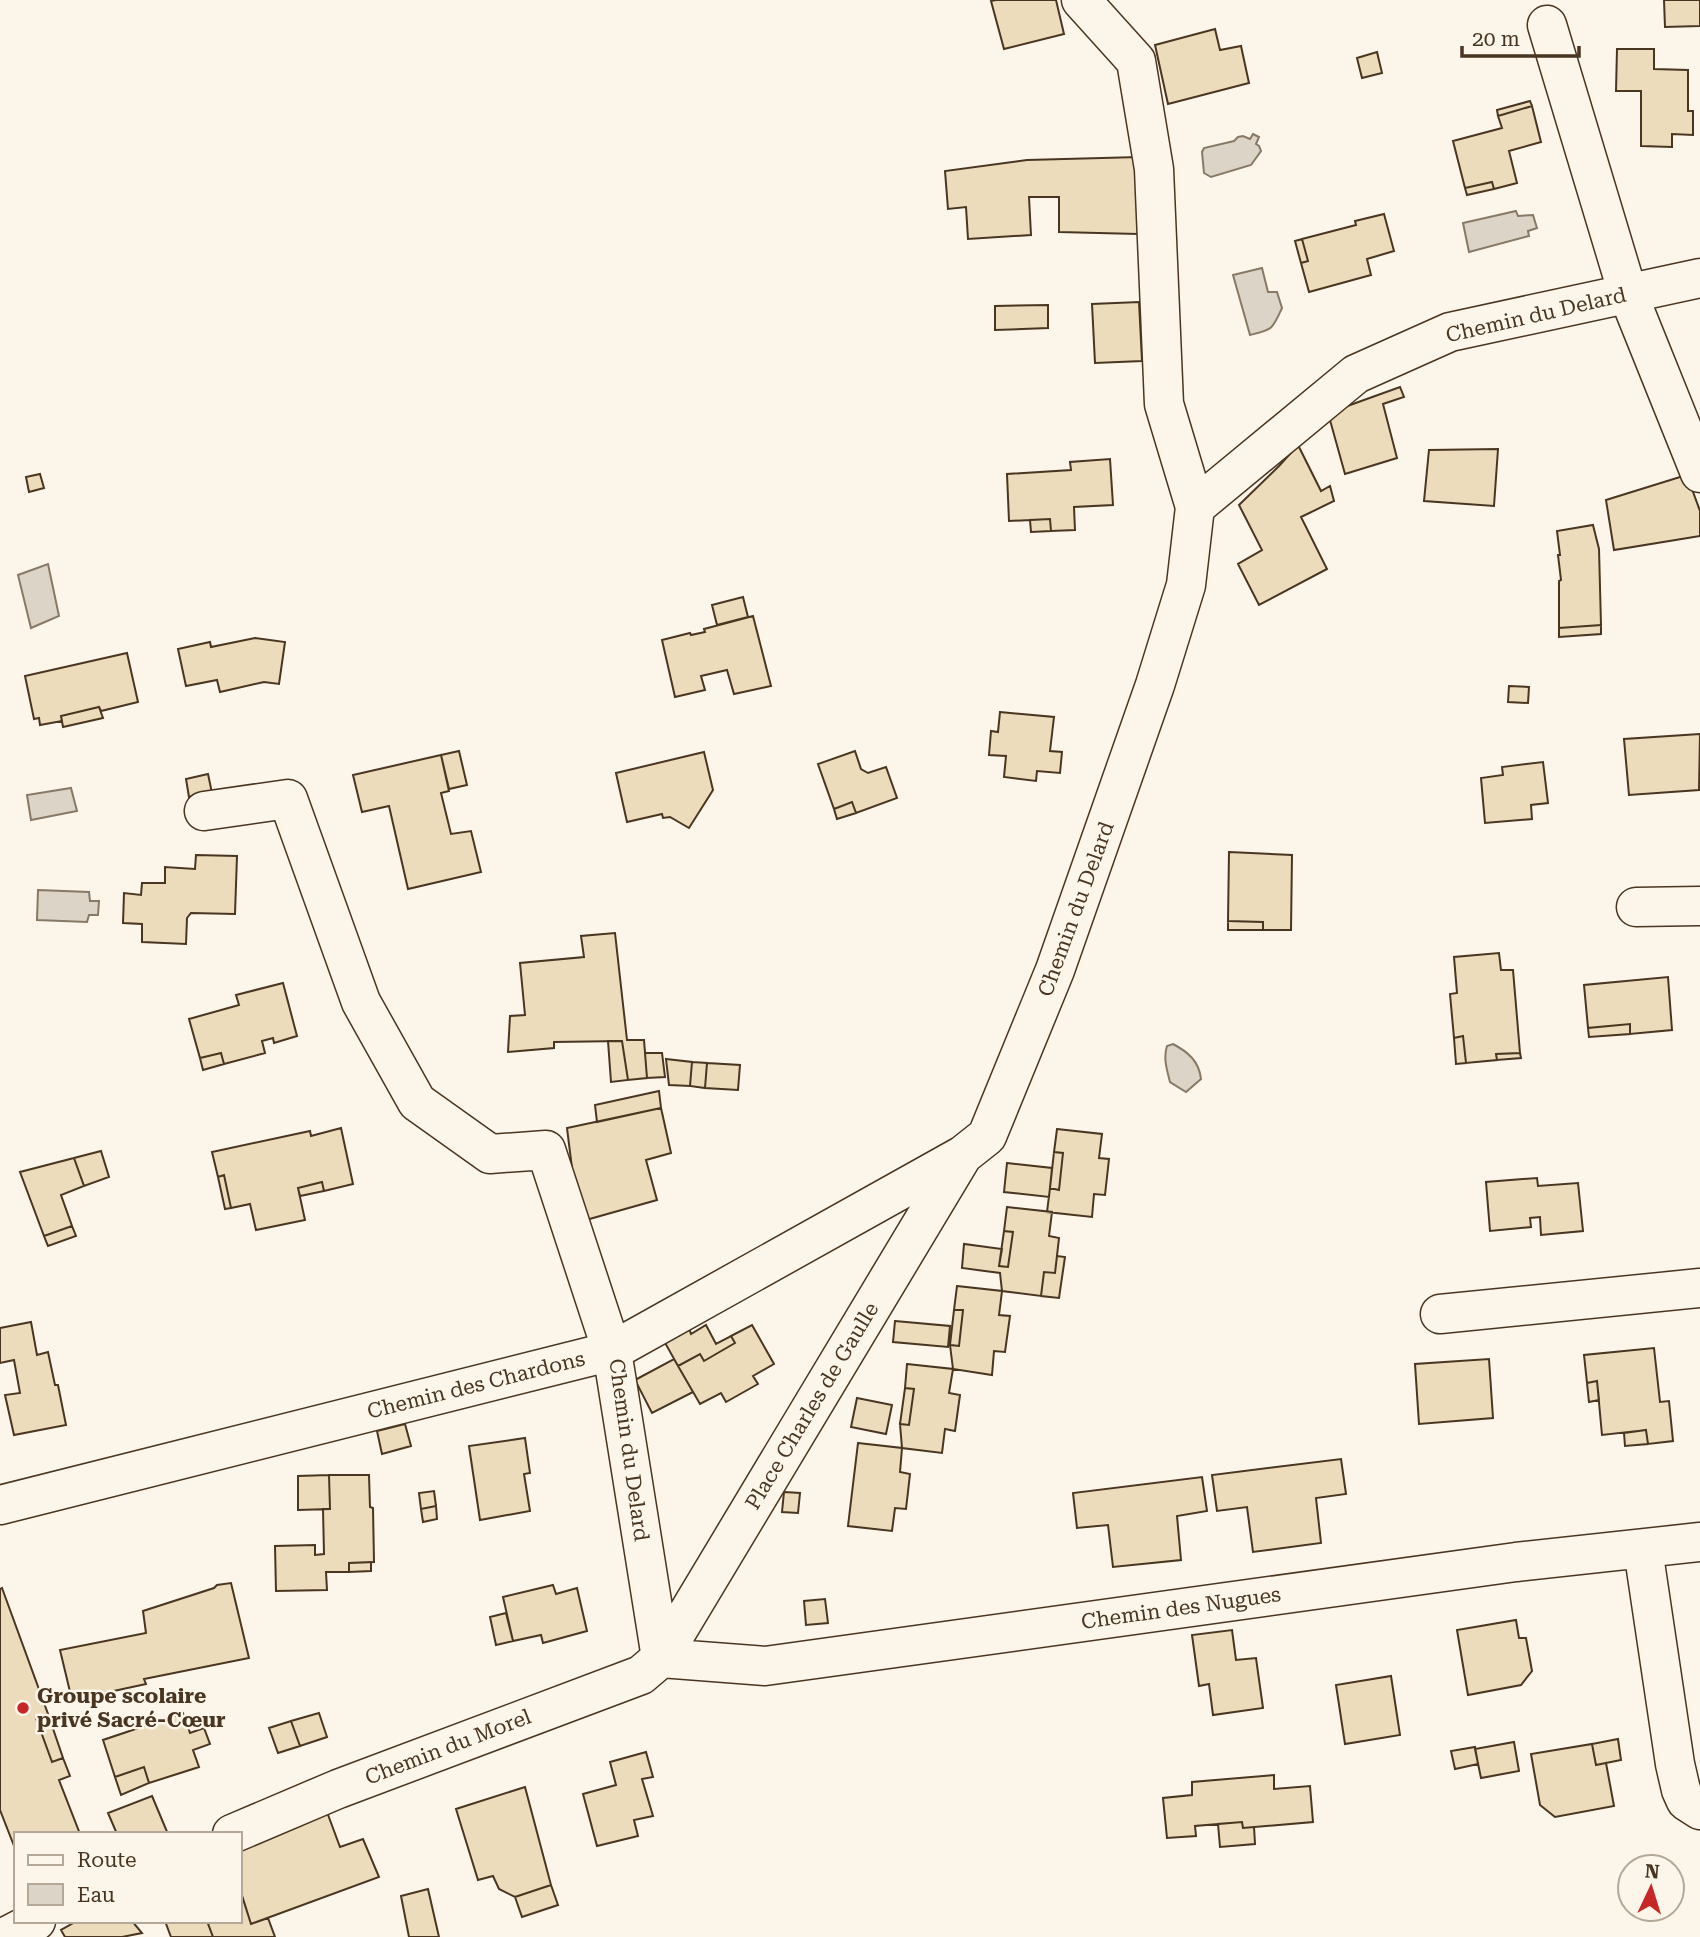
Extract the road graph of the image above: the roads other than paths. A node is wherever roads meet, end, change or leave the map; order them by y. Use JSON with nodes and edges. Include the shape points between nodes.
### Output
{"nodes":[{"id":1,"x":1081,"y":0,"type":"edge"},
{"id":2,"x":1547,"y":25,"type":"dead end"},
{"id":3,"x":1700,"y":278,"type":"edge"},
{"id":4,"x":1628,"y":294,"type":"junction"},
{"id":5,"x":1700,"y":473,"type":"edge"},
{"id":6,"x":1195,"y":507,"type":"junction"},
{"id":7,"x":204,"y":811,"type":"dead end"},
{"id":8,"x":1700,"y":906,"type":"edge"},
{"id":9,"x":1636,"y":907,"type":"dead end"},
{"id":10,"x":963,"y":1155,"type":"junction"},
{"id":11,"x":1700,"y":1288,"type":"edge"},
{"id":12,"x":1440,"y":1314,"type":"dead end"},
{"id":13,"x":612,"y":1351,"type":"junction"},
{"id":14,"x":0,"y":1505,"type":"edge"},
{"id":15,"x":1700,"y":1542,"type":"edge"},
{"id":16,"x":1643,"y":1549,"type":"junction"},
{"id":17,"x":661,"y":1658,"type":"junction"},
{"id":18,"x":1700,"y":1810,"type":"edge"},
{"id":19,"x":237,"y":1832,"type":"edge"},
{"id":20,"x":32,"y":1923,"type":"edge"},
{"id":21,"x":5,"y":1937,"type":"edge"}],
"edges":[{"from":1,"to":6,"type":"street","via":[[1136,61],[1154,169],[1164,404]]},
{"from":2,"to":4,"type":"street"},
{"from":3,"to":4,"type":"street","name":"Chemin du Delard"},
{"from":4,"to":5,"type":"street"},
{"from":4,"to":6,"type":"street","name":"Chemin du Delard","via":[[1450,332],[1356,374]]},
{"from":6,"to":10,"type":"street","name":"Chemin du Delard","via":[[1186,585],[1055,970],[987,1136]]},
{"from":7,"to":13,"type":"street","name":"Chemin des Chardons","via":[[288,799],[361,1002],[417,1102],[490,1154],[546,1150]]},
{"from":8,"to":9,"type":"street"},
{"from":10,"to":13,"type":"street","name":"Chemin du Delard"},
{"from":10,"to":17,"type":"street","name":"Place Charles de Gaulle"},
{"from":11,"to":12,"type":"street"},
{"from":13,"to":14,"type":"street","name":"Chemin des Chardons"},
{"from":13,"to":17,"type":"street","name":"Chemin du Delard"},
{"from":15,"to":16,"type":"street","name":"Chemin des Nugues"},
{"from":16,"to":17,"type":"street","name":"Chemin des Nugues","via":[[1503,1563],[765,1666]]},
{"from":16,"to":18,"type":"street","via":[[1675,1764],[1686,1801]]},
{"from":17,"to":19,"type":"street","name":"Chemin du Morel","via":[[641,1675]]},
{"from":20,"to":21,"type":"street"}]}
